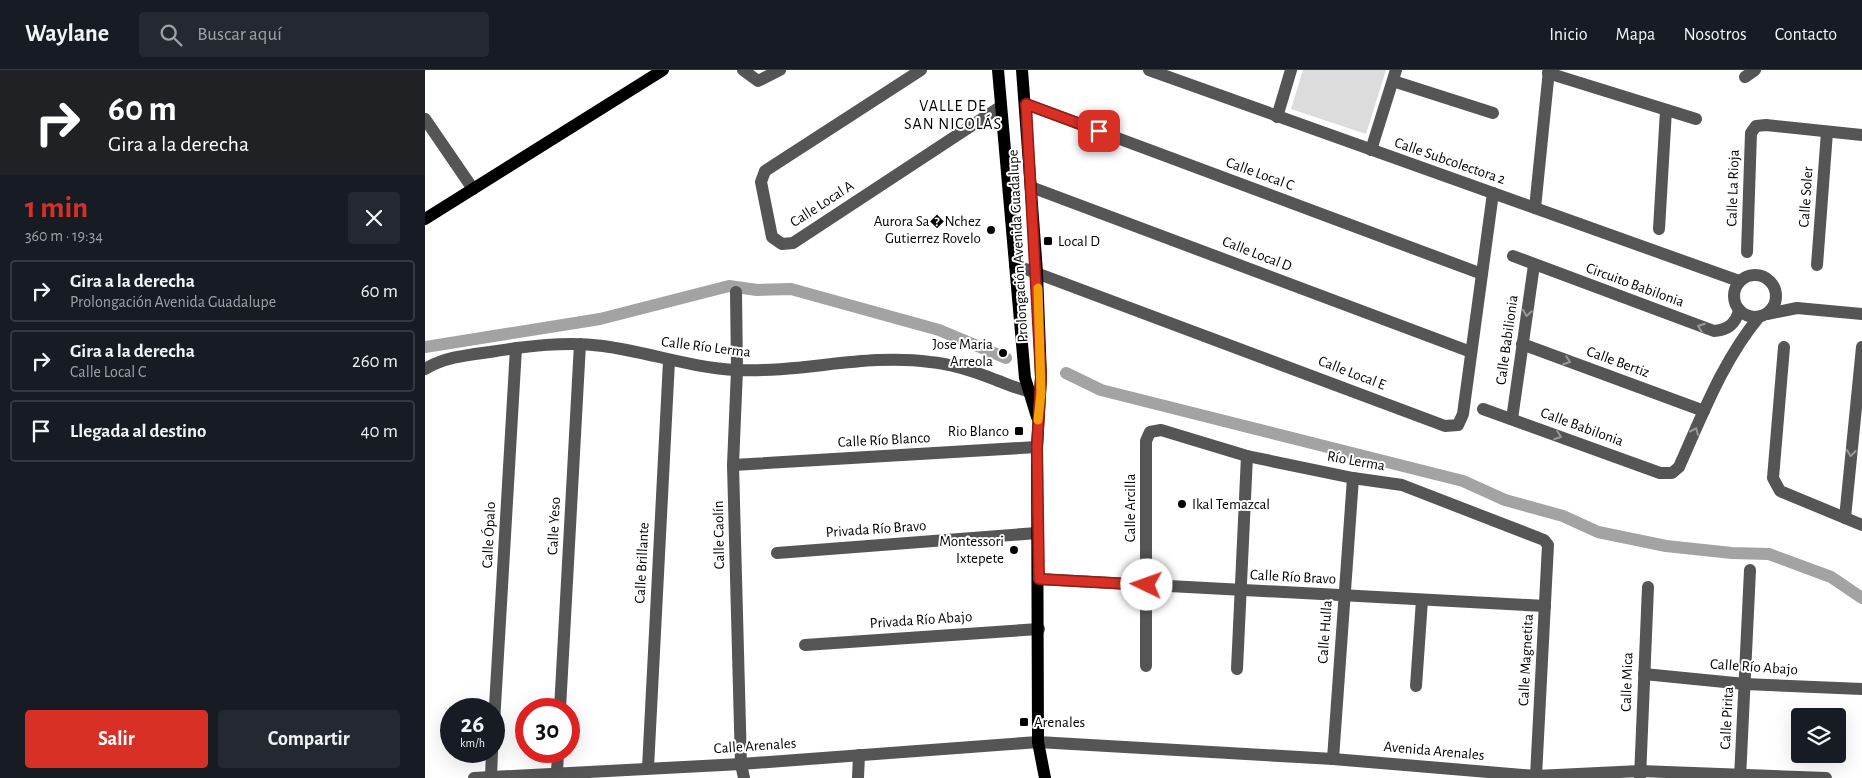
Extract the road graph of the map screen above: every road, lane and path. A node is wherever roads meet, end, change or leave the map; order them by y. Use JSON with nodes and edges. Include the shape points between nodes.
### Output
{"nodes":[{"id":1,"x":663,"y":70,"type":"edge"},
{"id":2,"x":743,"y":70,"type":"edge"},
{"id":3,"x":780,"y":70,"type":"edge"},
{"id":4,"x":921,"y":70,"type":"edge"},
{"id":5,"x":998,"y":70,"type":"edge"},
{"id":6,"x":1022,"y":70,"type":"edge"},
{"id":7,"x":1149,"y":70,"type":"edge"},
{"id":8,"x":1291,"y":70,"type":"edge"},
{"id":9,"x":1548,"y":71,"type":"edge"},
{"id":10,"x":1394,"y":75,"type":"edge"},
{"id":11,"x":1026,"y":104,"type":"junction"},
{"id":12,"x":1000,"y":107,"type":"junction"},
{"id":13,"x":1666,"y":110,"type":"junction"},
{"id":14,"x":1493,"y":113,"type":"dead end"},
{"id":15,"x":1277,"y":117,"type":"junction"},
{"id":16,"x":1696,"y":119,"type":"dead end"},
{"id":17,"x":426,"y":122,"type":"edge"},
{"id":18,"x":1827,"y":132,"type":"junction"},
{"id":19,"x":1862,"y":135,"type":"edge"},
{"id":20,"x":1371,"y":150,"type":"junction"},
{"id":21,"x":1031,"y":187,"type":"junction"},
{"id":22,"x":473,"y":189,"type":"junction"},
{"id":23,"x":1493,"y":193,"type":"junction"},
{"id":24,"x":1535,"y":208,"type":"junction"},
{"id":25,"x":425,"y":218,"type":"edge"},
{"id":26,"x":1659,"y":229,"type":"dead end"},
{"id":27,"x":1747,"y":252,"type":"dead end"},
{"id":28,"x":1513,"y":256,"type":"dead end"},
{"id":29,"x":1015,"y":265,"type":"junction"},
{"id":30,"x":1534,"y":265,"type":"junction"},
{"id":31,"x":1817,"y":265,"type":"dead end"},
{"id":32,"x":1037,"y":272,"type":"junction"},
{"id":33,"x":1482,"y":274,"type":"junction"},
{"id":34,"x":1739,"y":281,"type":"junction"},
{"id":35,"x":736,"y":292,"type":"dead end"},
{"id":36,"x":1776,"y":292,"type":"junction"},
{"id":37,"x":1797,"y":308,"type":"junction"},
{"id":38,"x":1739,"y":311,"type":"junction"},
{"id":39,"x":1862,"y":314,"type":"edge"},
{"id":40,"x":1763,"y":316,"type":"junction"},
{"id":41,"x":580,"y":344,"type":"junction"},
{"id":42,"x":1522,"y":344,"type":"junction"},
{"id":43,"x":1784,"y":347,"type":"dead end"},
{"id":44,"x":1862,"y":347,"type":"edge"},
{"id":45,"x":516,"y":348,"type":"junction"},
{"id":46,"x":1471,"y":352,"type":"junction"},
{"id":47,"x":1862,"y":352,"type":"edge"},
{"id":48,"x":669,"y":360,"type":"junction"},
{"id":49,"x":425,"y":370,"type":"edge"},
{"id":50,"x":737,"y":370,"type":"junction"},
{"id":51,"x":1028,"y":392,"type":"junction"},
{"id":52,"x":1041,"y":393,"type":"junction"},
{"id":53,"x":1483,"y":409,"type":"dead end"},
{"id":54,"x":1704,"y":411,"type":"junction"},
{"id":55,"x":1512,"y":420,"type":"junction"},
{"id":56,"x":1038,"y":421,"type":"junction"},
{"id":57,"x":1150,"y":432,"type":"joint"},
{"id":58,"x":1037,"y":447,"type":"junction"},
{"id":59,"x":1247,"y":456,"type":"junction"},
{"id":60,"x":733,"y":465,"type":"junction"},
{"id":61,"x":1353,"y":478,"type":"junction"},
{"id":62,"x":1845,"y":518,"type":"junction"},
{"id":63,"x":1862,"y":525,"type":"edge"},
{"id":64,"x":1037,"y":533,"type":"junction"},
{"id":65,"x":1548,"y":545,"type":"joint"},
{"id":66,"x":777,"y":553,"type":"dead end"},
{"id":67,"x":1750,"y":570,"type":"dead end"},
{"id":68,"x":1039,"y":579,"type":"junction"},
{"id":69,"x":1147,"y":585,"type":"junction"},
{"id":70,"x":1648,"y":587,"type":"dead end"},
{"id":71,"x":1240,"y":591,"type":"junction"},
{"id":72,"x":1344,"y":596,"type":"junction"},
{"id":73,"x":1422,"y":600,"type":"junction"},
{"id":74,"x":1545,"y":606,"type":"junction"},
{"id":75,"x":1039,"y":629,"type":"junction"},
{"id":76,"x":805,"y":645,"type":"dead end"},
{"id":77,"x":1146,"y":666,"type":"dead end"},
{"id":78,"x":1237,"y":669,"type":"dead end"},
{"id":79,"x":1644,"y":674,"type":"junction"},
{"id":80,"x":1745,"y":684,"type":"junction"},
{"id":81,"x":1416,"y":686,"type":"dead end"},
{"id":82,"x":1862,"y":689,"type":"edge"},
{"id":83,"x":496,"y":698,"type":"edge"},
{"id":84,"x":561,"y":698,"type":"edge"},
{"id":85,"x":1038,"y":742,"type":"junction"},
{"id":86,"x":859,"y":755,"type":"junction"},
{"id":87,"x":1333,"y":759,"type":"junction"},
{"id":88,"x":492,"y":763,"type":"edge"},
{"id":89,"x":557,"y":763,"type":"edge"},
{"id":90,"x":741,"y":764,"type":"junction"},
{"id":91,"x":647,"y":768,"type":"junction"},
{"id":92,"x":557,"y":773,"type":"junction"},
{"id":93,"x":661,"y":773,"type":"edge"},
{"id":94,"x":574,"y":775,"type":"edge"},
{"id":95,"x":1640,"y":775,"type":"edge"},
{"id":96,"x":1536,"y":776,"type":"junction"},
{"id":97,"x":1741,"y":776,"type":"edge"},
{"id":98,"x":474,"y":778,"type":"edge"},
{"id":99,"x":491,"y":778,"type":"edge"},
{"id":100,"x":743,"y":778,"type":"edge"},
{"id":101,"x":858,"y":778,"type":"edge"},
{"id":102,"x":1045,"y":778,"type":"edge"},
{"id":103,"x":1826,"y":778,"type":"edge"}],
"edges":[{"from":1,"to":22,"type":"main road"},
{"from":2,"to":3,"type":"street","via":[[759,81]]},
{"from":4,"to":12,"type":"street","name":"Calle Local A","via":[[765,171],[761,182],[772,237],[782,244],[793,243]]},
{"from":5,"to":12,"type":"main road","name":"Prolongación Avenida Guadalupe"},
{"from":6,"to":11,"type":"main road","name":"Prolongación Avenida Guadalupe"},
{"from":7,"to":15,"type":"street","name":"Calle Subcolectora 2"},
{"from":8,"to":15,"type":"street"},
{"from":9,"to":13,"type":"street"},
{"from":9,"to":24,"type":"street"},
{"from":10,"to":14,"type":"street"},
{"from":10,"to":20,"type":"street"},
{"from":11,"to":21,"type":"main road","name":"Prolongación Avenida Guadalupe"},
{"from":11,"to":33,"type":"street","name":"Calle Local C"},
{"from":12,"to":29,"type":"main road","name":"Prolongación Avenida Guadalupe"},
{"from":13,"to":16,"type":"street"},
{"from":13,"to":26,"type":"street"},
{"from":15,"to":20,"type":"street","name":"Calle Subcolectora 2"},
{"from":17,"to":22,"type":"street"},
{"from":18,"to":19,"type":"street"},
{"from":18,"to":27,"type":"street","name":"Calle La Rioja","via":[[1765,125],[1756,126],[1751,133]]},
{"from":18,"to":31,"type":"street","name":"Calle Soler"},
{"from":20,"to":23,"type":"street","name":"Calle Subcolectora 2"},
{"from":21,"to":32,"type":"main road","name":"Prolongación Avenida Guadalupe"},
{"from":21,"to":46,"type":"street","name":"Calle Local D"},
{"from":22,"to":25,"type":"main road"},
{"from":23,"to":24,"type":"street","name":"Calle Subcolectora 2"},
{"from":23,"to":33,"type":"street","name":"Calle Local E"},
{"from":24,"to":34,"type":"street","name":"Calle Subcolectora 2"},
{"from":28,"to":30,"type":"street","name":"Circuito Babilonia"},
{"from":29,"to":32,"type":"street","name":"Calle Local E"},
{"from":29,"to":51,"type":"main road","name":"Prolongación Avenida Guadalupe"},
{"from":38,"to":30,"type":"street","name":"Circuito Babilonia","one_way":true,"via":[[1734,323],[1714,331]]},
{"from":30,"to":42,"type":"street","name":"Calle Babilionia","one_way":true},
{"from":32,"to":46,"type":"street","name":"Calle Local E","via":[[1445,426],[1458,425],[1463,414]]},
{"from":32,"to":52,"type":"main road","name":"Prolongación Avenida Guadalupe"},
{"from":33,"to":46,"type":"street","name":"Calle Local E"},
{"from":34,"to":36,"type":"street","via":[[1749,276],[1761,276],[1771,282]]},
{"from":34,"to":38,"type":"street","via":[[1733,296]]},
{"from":35,"to":50,"type":"street","name":"Calle Caolín"},
{"from":36,"to":37,"type":"street"},
{"from":36,"to":40,"type":"street","via":[[1773,308]]},
{"from":37,"to":39,"type":"street"},
{"from":37,"to":40,"type":"street"},
{"from":38,"to":40,"type":"street","via":[[1751,318]]},
{"from":40,"to":54,"type":"street","via":[[1741,338]]},
{"from":41,"to":45,"type":"street","name":"Calle Río Lerma"},
{"from":41,"to":48,"type":"street","name":"Calle Río Lerma"},
{"from":41,"to":84,"type":"street","name":"Calle Yeso"},
{"from":42,"to":54,"type":"street","name":"Calle Bertiz","one_way":true},
{"from":42,"to":55,"type":"street","name":"Calle Babilionia"},
{"from":43,"to":62,"type":"street","via":[[1775,485],[1780,491]]},
{"from":44,"to":47,"type":"street"},
{"from":45,"to":49,"type":"street","name":"Calle Río Lerma","via":[[456,357],[437,362]]},
{"from":45,"to":83,"type":"street","name":"Calle Ópalo"},
{"from":47,"to":62,"type":"street","one_way":true},
{"from":48,"to":50,"type":"street","name":"Calle Río Lerma"},
{"from":48,"to":91,"type":"street","name":"Calle Brillante"},
{"from":50,"to":51,"type":"street","name":"Calle Río Lerma","via":[[915,360],[959,368]]},
{"from":50,"to":60,"type":"street","name":"Calle Caolín"},
{"from":51,"to":52,"type":"street","name":"Calle Río Lerma"},
{"from":51,"to":56,"type":"main road","name":"Prolongación Avenida Guadalupe"},
{"from":52,"to":56,"type":"main road","name":"Prolongación Avenida Guadalupe"},
{"from":53,"to":55,"type":"street","name":"Calle Babilonia"},
{"from":55,"to":54,"type":"street","name":"Calle Babilonia","one_way":true,"via":[[1660,473],[1672,473],[1679,467]]},
{"from":56,"to":58,"type":"main road","name":"Prolongación Avenida Guadalupe"},
{"from":57,"to":59,"type":"street","name":"Río Lerma","via":[[1161,430]]},
{"from":57,"to":69,"type":"street","name":"Calle Arcilla","via":[[1146,441]]},
{"from":58,"to":60,"type":"street","name":"Calle Río Blanco"},
{"from":58,"to":64,"type":"main road","name":"Prolongación Avenida Guadalupe"},
{"from":59,"to":61,"type":"street","name":"Río Lerma"},
{"from":59,"to":71,"type":"street"},
{"from":60,"to":90,"type":"street","name":"Calle Caolín"},
{"from":61,"to":65,"type":"street","name":"Río Lerma","via":[[1402,485],[1544,540]]},
{"from":61,"to":72,"type":"street","name":"Calle Hulla"},
{"from":62,"to":63,"type":"street"},
{"from":64,"to":66,"type":"street","name":"Privada Río Bravo"},
{"from":64,"to":68,"type":"main road","name":"Prolongación Avenida Guadalupe"},
{"from":65,"to":74,"type":"street","name":"Calle Magnetita"},
{"from":67,"to":80,"type":"street","name":"Calle Pirita"},
{"from":68,"to":69,"type":"street","name":"Calle Río Bravo"},
{"from":68,"to":75,"type":"main road","name":"Prolongación Avenida Guadalupe"},
{"from":69,"to":71,"type":"street","name":"Calle Río Bravo"},
{"from":69,"to":77,"type":"street","name":"Calle Arcilla"},
{"from":70,"to":79,"type":"street","name":"Calle Mica"},
{"from":71,"to":72,"type":"street","name":"Calle Río Bravo"},
{"from":71,"to":78,"type":"street"},
{"from":72,"to":73,"type":"street","name":"Calle Río Bravo"},
{"from":72,"to":87,"type":"street","name":"Calle Hulla"},
{"from":73,"to":74,"type":"street","name":"Calle Río Bravo"},
{"from":73,"to":81,"type":"street"},
{"from":74,"to":96,"type":"street","name":"Calle Magnetita"},
{"from":75,"to":76,"type":"street","name":"Privada Río Abajo"},
{"from":75,"to":85,"type":"main road","name":"Prolongación Avenida Guadalupe"},
{"from":79,"to":80,"type":"street","name":"Calle Río Abajo"},
{"from":79,"to":95,"type":"street","name":"Calle Mica"},
{"from":80,"to":82,"type":"street","name":"Calle Río Abajo"},
{"from":80,"to":97,"type":"street","name":"Calle Pirita"},
{"from":85,"to":86,"type":"street","name":"Calle Arenales"},
{"from":85,"to":87,"type":"street","name":"Avenida Arenales"},
{"from":85,"to":102,"type":"main road","name":"Prolongación Avenida Guadalupe"},
{"from":86,"to":90,"type":"street","name":"Calle Arenales"},
{"from":86,"to":101,"type":"street"},
{"from":87,"to":96,"type":"street","name":"Avenida Arenales"},
{"from":88,"to":99,"type":"street"},
{"from":89,"to":92,"type":"street"},
{"from":90,"to":93,"type":"street","name":"Calle Arenales"},
{"from":90,"to":100,"type":"street","name":"Calle Caolín"},
{"from":91,"to":93,"type":"street","name":"Calle Arenales"},
{"from":91,"to":94,"type":"street","name":"Calle Arenales"},
{"from":92,"to":94,"type":"street","name":"Calle Arenales"},
{"from":92,"to":99,"type":"street","name":"Calle Arenales"},
{"from":95,"to":96,"type":"street","name":"Avenida Arenales"},
{"from":95,"to":97,"type":"street","name":"Avenida Arenales"},
{"from":97,"to":103,"type":"street","name":"Avenida Arenales"},
{"from":98,"to":99,"type":"street","name":"Calle Arenales"}]}
